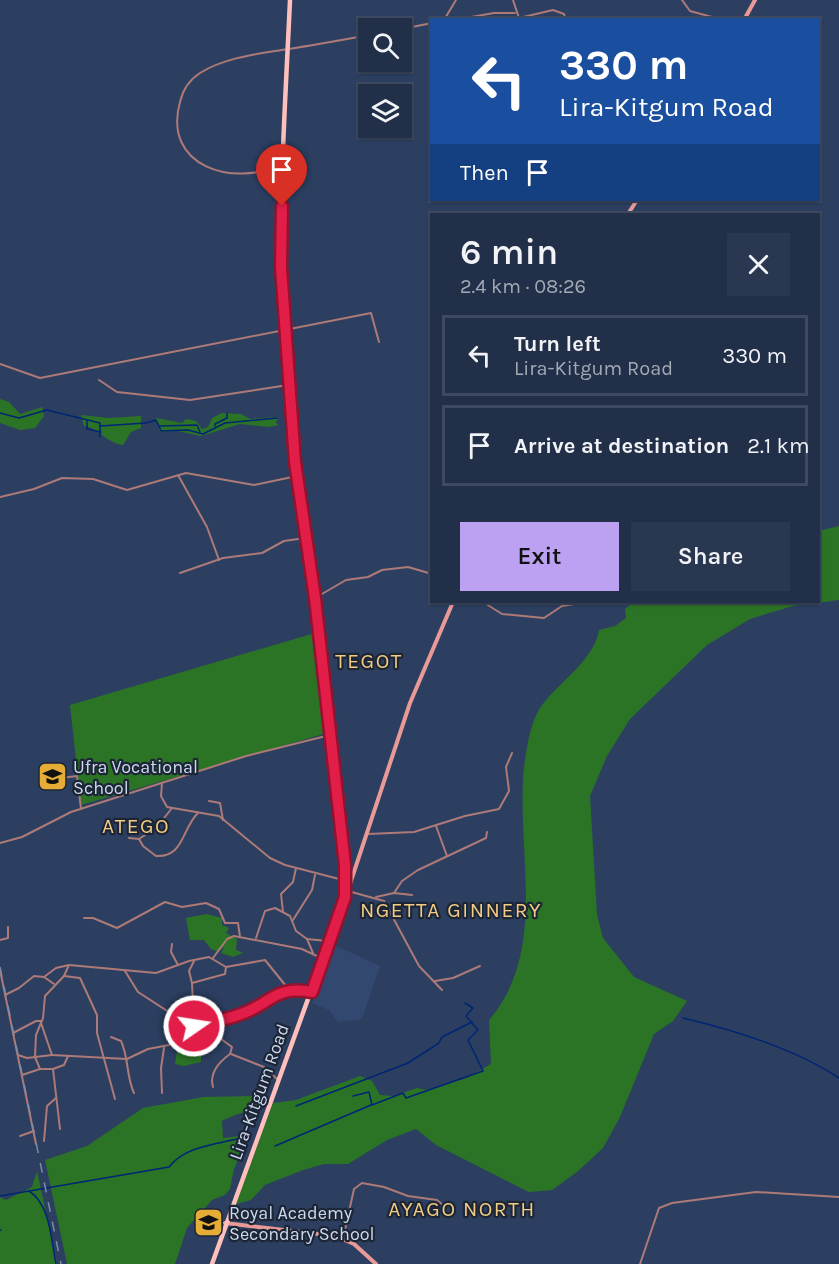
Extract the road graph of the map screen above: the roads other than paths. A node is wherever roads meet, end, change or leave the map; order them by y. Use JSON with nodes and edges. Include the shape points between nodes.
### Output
{"nodes":[{"id":1,"x":290,"y":0,"type":"edge"},
{"id":2,"x":456,"y":0,"type":"edge"},
{"id":3,"x":513,"y":0,"type":"edge"},
{"id":4,"x":682,"y":0,"type":"edge"},
{"id":5,"x":755,"y":0,"type":"edge"},
{"id":6,"x":515,"y":13,"type":"junction"},
{"id":7,"x":445,"y":18,"type":"edge"},
{"id":8,"x":465,"y":18,"type":"edge"},
{"id":9,"x":520,"y":18,"type":"edge"},
{"id":10,"x":527,"y":18,"type":"edge"},
{"id":11,"x":565,"y":18,"type":"edge"},
{"id":12,"x":716,"y":18,"type":"edge"},
{"id":13,"x":745,"y":18,"type":"edge"},
{"id":14,"x":430,"y":23,"type":"edge"},
{"id":15,"x":412,"y":27,"type":"edge"},
{"id":16,"x":358,"y":37,"type":"edge"},
{"id":17,"x":288,"y":49,"type":"junction"},
{"id":18,"x":283,"y":164,"type":"junction"},
{"id":19,"x":285,"y":328,"type":"junction"},
{"id":20,"x":380,"y":342,"type":"dead end"},
{"id":21,"x":0,"y":364,"type":"edge"},
{"id":22,"x":99,"y":380,"type":"dead end"},
{"id":23,"x":289,"y":385,"type":"junction"},
{"id":24,"x":178,"y":474,"type":"junction"},
{"id":25,"x":297,"y":476,"type":"junction"},
{"id":26,"x":0,"y":496,"type":"edge"},
{"id":27,"x":307,"y":538,"type":"junction"},
{"id":28,"x":219,"y":560,"type":"junction"},
{"id":29,"x":180,"y":573,"type":"dead end"},
{"id":30,"x":430,"y":573,"type":"edge"},
{"id":31,"x":315,"y":598,"type":"junction"},
{"id":32,"x":453,"y":603,"type":"edge"},
{"id":33,"x":485,"y":603,"type":"edge"},
{"id":34,"x":580,"y":603,"type":"edge"},
{"id":35,"x":330,"y":735,"type":"junction"},
{"id":36,"x":512,"y":753,"type":"dead end"},
{"id":37,"x":53,"y":779,"type":"dead end"},
{"id":38,"x":162,"y":783,"type":"junction"},
{"id":39,"x":209,"y":801,"type":"dead end"},
{"id":40,"x":172,"y":808,"type":"junction"},
{"id":41,"x":81,"y":809,"type":"junction"},
{"id":42,"x":198,"y":813,"type":"junction"},
{"id":43,"x":223,"y":820,"type":"junction"},
{"id":44,"x":436,"y":826,"type":"junction"},
{"id":45,"x":486,"y":832,"type":"dead end"},
{"id":46,"x":368,"y":834,"type":"junction"},
{"id":47,"x":129,"y":838,"type":"dead end"},
{"id":48,"x":140,"y":839,"type":"junction"},
{"id":49,"x":0,"y":843,"type":"edge"},
{"id":50,"x":447,"y":856,"type":"junction"},
{"id":51,"x":296,"y":868,"type":"junction"},
{"id":52,"x":316,"y":873,"type":"junction"},
{"id":53,"x":346,"y":880,"type":"junction"},
{"id":54,"x":348,"y":891,"type":"junction"},
{"id":55,"x":394,"y":893,"type":"junction"},
{"id":56,"x":412,"y":895,"type":"dead end"},
{"id":57,"x":345,"y":897,"type":"junction"},
{"id":58,"x":374,"y":898,"type":"junction"},
{"id":59,"x":283,"y":912,"type":"junction"},
{"id":60,"x":84,"y":918,"type":"dead end"},
{"id":61,"x":293,"y":920,"type":"junction"},
{"id":62,"x":8,"y":927,"type":"dead end"},
{"id":63,"x":240,"y":937,"type":"junction"},
{"id":64,"x":256,"y":939,"type":"junction"},
{"id":65,"x":307,"y":939,"type":"junction"},
{"id":66,"x":0,"y":940,"type":"edge"},
{"id":67,"x":329,"y":942,"type":"junction"},
{"id":68,"x":172,"y":944,"type":"dead end"},
{"id":69,"x":313,"y":953,"type":"junction"},
{"id":70,"x":213,"y":958,"type":"junction"},
{"id":71,"x":194,"y":959,"type":"junction"},
{"id":72,"x":323,"y":960,"type":"junction"},
{"id":73,"x":69,"y":965,"type":"junction"},
{"id":74,"x":178,"y":965,"type":"junction"},
{"id":75,"x":480,"y":966,"type":"dead end"},
{"id":76,"x":226,"y":967,"type":"junction"},
{"id":77,"x":0,"y":970,"type":"edge"},
{"id":78,"x":125,"y":970,"type":"junction"},
{"id":79,"x":64,"y":976,"type":"junction"},
{"id":80,"x":44,"y":977,"type":"junction"},
{"id":81,"x":435,"y":981,"type":"junction"},
{"id":82,"x":192,"y":983,"type":"junction"},
{"id":83,"x":54,"y":984,"type":"junction"},
{"id":84,"x":295,"y":989,"type":"junction"},
{"id":85,"x":442,"y":990,"type":"dead end"},
{"id":86,"x":312,"y":992,"type":"junction"},
{"id":87,"x":5,"y":995,"type":"junction"},
{"id":88,"x":42,"y":1022,"type":"junction"},
{"id":89,"x":213,"y":1022,"type":"junction"},
{"id":90,"x":193,"y":1027,"type":"junction"},
{"id":91,"x":13,"y":1033,"type":"junction"},
{"id":92,"x":111,"y":1037,"type":"dead end"},
{"id":93,"x":164,"y":1047,"type":"junction"},
{"id":94,"x":18,"y":1054,"type":"junction"},
{"id":95,"x":230,"y":1054,"type":"junction"},
{"id":96,"x":52,"y":1055,"type":"junction"},
{"id":97,"x":68,"y":1056,"type":"junction"},
{"id":98,"x":35,"y":1057,"type":"junction"},
{"id":99,"x":103,"y":1057,"type":"junction"},
{"id":100,"x":127,"y":1059,"type":"junction"},
{"id":101,"x":40,"y":1069,"type":"junction"},
{"id":102,"x":53,"y":1069,"type":"junction"},
{"id":103,"x":22,"y":1075,"type":"junction"},
{"id":104,"x":277,"y":1079,"type":"junction"},
{"id":105,"x":213,"y":1088,"type":"dead end"},
{"id":106,"x":134,"y":1093,"type":"dead end"},
{"id":107,"x":162,"y":1093,"type":"dead end"},
{"id":108,"x":56,"y":1098,"type":"junction"},
{"id":109,"x":115,"y":1099,"type":"dead end"},
{"id":110,"x":60,"y":1129,"type":"dead end"},
{"id":111,"x":34,"y":1131,"type":"junction"},
{"id":112,"x":20,"y":1136,"type":"dead end"},
{"id":113,"x":44,"y":1141,"type":"dead end"},
{"id":114,"x":36,"y":1144,"type":"dead end"},
{"id":115,"x":839,"y":1197,"type":"edge"},
{"id":116,"x":445,"y":1207,"type":"dead end"},
{"id":117,"x":225,"y":1223,"type":"junction"},
{"id":118,"x":343,"y":1239,"type":"junction"},
{"id":119,"x":212,"y":1264,"type":"edge"},
{"id":120,"x":376,"y":1264,"type":"edge"},
{"id":121,"x":640,"y":1264,"type":"edge"}],
"edges":[{"from":1,"to":17,"type":"main road","name":"Lira-Kitgum Road"},
{"from":2,"to":7,"type":"street"},
{"from":3,"to":6,"type":"street"},
{"from":4,"to":12,"type":"street","via":[[690,11]]},
{"from":5,"to":13,"type":"main road"},
{"from":6,"to":8,"type":"street"},
{"from":6,"to":9,"type":"street"},
{"from":10,"to":11,"type":"street","via":[[556,10]]},
{"from":14,"to":15,"type":"street"},
{"from":16,"to":17,"type":"street"},
{"from":17,"to":18,"type":"main road","name":"Lira-Kitgum Road"},
{"from":17,"to":18,"type":"street","via":[[221,63],[200,73],[188,82],[178,111],[178,126],[186,149],[210,170],[239,175]]},
{"from":18,"to":19,"type":"main road","name":"Lira-Kitgum Road","via":[[281,267]]},
{"from":19,"to":20,"type":"street","via":[[371,313]]},
{"from":19,"to":21,"type":"street","via":[[40,378]]},
{"from":19,"to":23,"type":"main road","name":"Lira-Kitgum Road"},
{"from":22,"to":23,"type":"street","via":[[117,392],[190,400]]},
{"from":23,"to":25,"type":"main road","name":"Lira-Kitgum Road"},
{"from":24,"to":25,"type":"street","via":[[214,476],[254,485]]},
{"from":24,"to":26,"type":"street","via":[[127,490],[93,479],[62,478]]},
{"from":24,"to":28,"type":"street","via":[[207,527]]},
{"from":25,"to":27,"type":"main road","name":"Lira-Kitgum Road"},
{"from":27,"to":28,"type":"street","via":[[284,541],[262,553]]},
{"from":27,"to":31,"type":"main road","name":"Lira-Kitgum Road"},
{"from":28,"to":29,"type":"street"},
{"from":30,"to":31,"type":"street","via":[[408,567],[382,570],[346,580]]},
{"from":31,"to":35,"type":"main road","name":"Lira-Kitgum Road"},
{"from":32,"to":46,"type":"main road","via":[[410,703]]},
{"from":33,"to":34,"type":"street","via":[[502,614],[544,618],[561,606]]},
{"from":35,"to":38,"type":"street"},
{"from":35,"to":53,"type":"main road","name":"Lira-Kitgum Road"},
{"from":36,"to":44,"type":"street","via":[[506,766],[509,791],[499,809]]},
{"from":37,"to":41,"type":"street","via":[[77,776]]},
{"from":38,"to":40,"type":"street","via":[[163,801]]},
{"from":38,"to":41,"type":"street"},
{"from":39,"to":43,"type":"street","via":[[220,803]]},
{"from":40,"to":42,"type":"street"},
{"from":40,"to":48,"type":"street","via":[[157,827]]},
{"from":41,"to":49,"type":"street"},
{"from":42,"to":43,"type":"street"},
{"from":42,"to":48,"type":"street","via":[[183,841],[170,854],[156,856]]},
{"from":43,"to":51,"type":"street","via":[[270,858]]},
{"from":44,"to":46,"type":"street","via":[[414,832]]},
{"from":44,"to":50,"type":"street"},
{"from":45,"to":50,"type":"street","via":[[486,838]]},
{"from":46,"to":54,"type":"main road"},
{"from":47,"to":48,"type":"street"},
{"from":50,"to":55,"type":"street","via":[[407,877]]},
{"from":51,"to":52,"type":"street"},
{"from":51,"to":59,"type":"street","via":[[293,882],[281,894]]},
{"from":52,"to":53,"type":"street"},
{"from":52,"to":61,"type":"street","via":[[312,890]]},
{"from":53,"to":57,"type":"main road","name":"Lira-Kitgum Road"},
{"from":54,"to":57,"type":"main road"},
{"from":54,"to":58,"type":"street"},
{"from":55,"to":56,"type":"street"},
{"from":55,"to":58,"type":"street"},
{"from":57,"to":67,"type":"main road","name":"Lira-Kitgum Road"},
{"from":58,"to":81,"type":"street","via":[[386,903],[419,966]]},
{"from":59,"to":61,"type":"street"},
{"from":59,"to":64,"type":"street","via":[[271,907],[266,910]]},
{"from":60,"to":63,"type":"street","via":[[117,928],[165,902],[182,907],[206,903],[219,909],[225,922],[238,923]]},
{"from":61,"to":65,"type":"street","via":[[296,931]]},
{"from":62,"to":66,"type":"street","via":[[8,938]]},
{"from":63,"to":64,"type":"street"},
{"from":63,"to":70,"type":"street","via":[[229,937]]},
{"from":64,"to":69,"type":"street"},
{"from":65,"to":67,"type":"street"},
{"from":65,"to":69,"type":"street"},
{"from":67,"to":72,"type":"main road","name":"Lira-Kitgum Road"},
{"from":68,"to":74,"type":"street","via":[[171,952]]},
{"from":69,"to":72,"type":"street"},
{"from":70,"to":71,"type":"street"},
{"from":70,"to":76,"type":"street"},
{"from":71,"to":74,"type":"street"},
{"from":71,"to":82,"type":"street","via":[[189,971]]},
{"from":72,"to":86,"type":"main road","name":"Lira-Kitgum Road"},
{"from":73,"to":78,"type":"street"},
{"from":73,"to":79,"type":"street"},
{"from":73,"to":80,"type":"street"},
{"from":74,"to":78,"type":"street","via":[[156,973]]},
{"from":75,"to":81,"type":"street"},
{"from":76,"to":82,"type":"street","via":[[225,974]]},
{"from":76,"to":84,"type":"street","via":[[265,960],[284,985]]},
{"from":77,"to":87,"type":"street"},
{"from":78,"to":90,"type":"street","via":[[138,992]]},
{"from":79,"to":83,"type":"street"},
{"from":79,"to":99,"type":"street","via":[[82,981],[97,1015]]},
{"from":80,"to":83,"type":"street"},
{"from":80,"to":87,"type":"street","via":[[34,976]]},
{"from":81,"to":85,"type":"street"},
{"from":82,"to":90,"type":"street"},
{"from":83,"to":88,"type":"street","via":[[45,996]]},
{"from":84,"to":86,"type":"street"},
{"from":84,"to":89,"type":"street","via":[[273,995],[240,1015]]},
{"from":86,"to":104,"type":"main road","name":"Lira-Kitgum Road"},
{"from":87,"to":91,"type":"street"},
{"from":88,"to":91,"type":"street","via":[[36,1021]]},
{"from":88,"to":96,"type":"street"},
{"from":88,"to":98,"type":"street","via":[[37,1031]]},
{"from":89,"to":90,"type":"street"},
{"from":89,"to":95,"type":"street","via":[[221,1039],[232,1047]]},
{"from":90,"to":93,"type":"street"},
{"from":91,"to":94,"type":"street"},
{"from":92,"to":100,"type":"street","via":[[120,1041]]},
{"from":93,"to":100,"type":"street","via":[[148,1049]]},
{"from":93,"to":107,"type":"street"},
{"from":94,"to":98,"type":"street"},
{"from":94,"to":103,"type":"street"},
{"from":95,"to":104,"type":"street","via":[[264,1067]]},
{"from":95,"to":105,"type":"street","via":[[213,1073]]},
{"from":96,"to":97,"type":"street"},
{"from":96,"to":98,"type":"street"},
{"from":97,"to":99,"type":"street"},
{"from":97,"to":102,"type":"street","via":[[64,1065]]},
{"from":98,"to":101,"type":"street"},
{"from":99,"to":100,"type":"street"},
{"from":99,"to":109,"type":"street"},
{"from":100,"to":106,"type":"street"},
{"from":101,"to":102,"type":"street"},
{"from":101,"to":103,"type":"street"},
{"from":102,"to":108,"type":"street"},
{"from":103,"to":111,"type":"street"},
{"from":104,"to":117,"type":"main road","name":"Lira-Kitgum Road"},
{"from":108,"to":110,"type":"street"},
{"from":108,"to":113,"type":"street","via":[[47,1106]]},
{"from":111,"to":112,"type":"street"},
{"from":111,"to":114,"type":"street"},
{"from":115,"to":121,"type":"street","via":[[756,1192],[672,1203],[660,1208]]},
{"from":116,"to":118,"type":"street","via":[[437,1200],[362,1183],[354,1189]]},
{"from":117,"to":118,"type":"main road","via":[[304,1230]]},
{"from":117,"to":119,"type":"main road","name":"Lira-Kitgum Road"},
{"from":118,"to":120,"type":"main road"}]}
